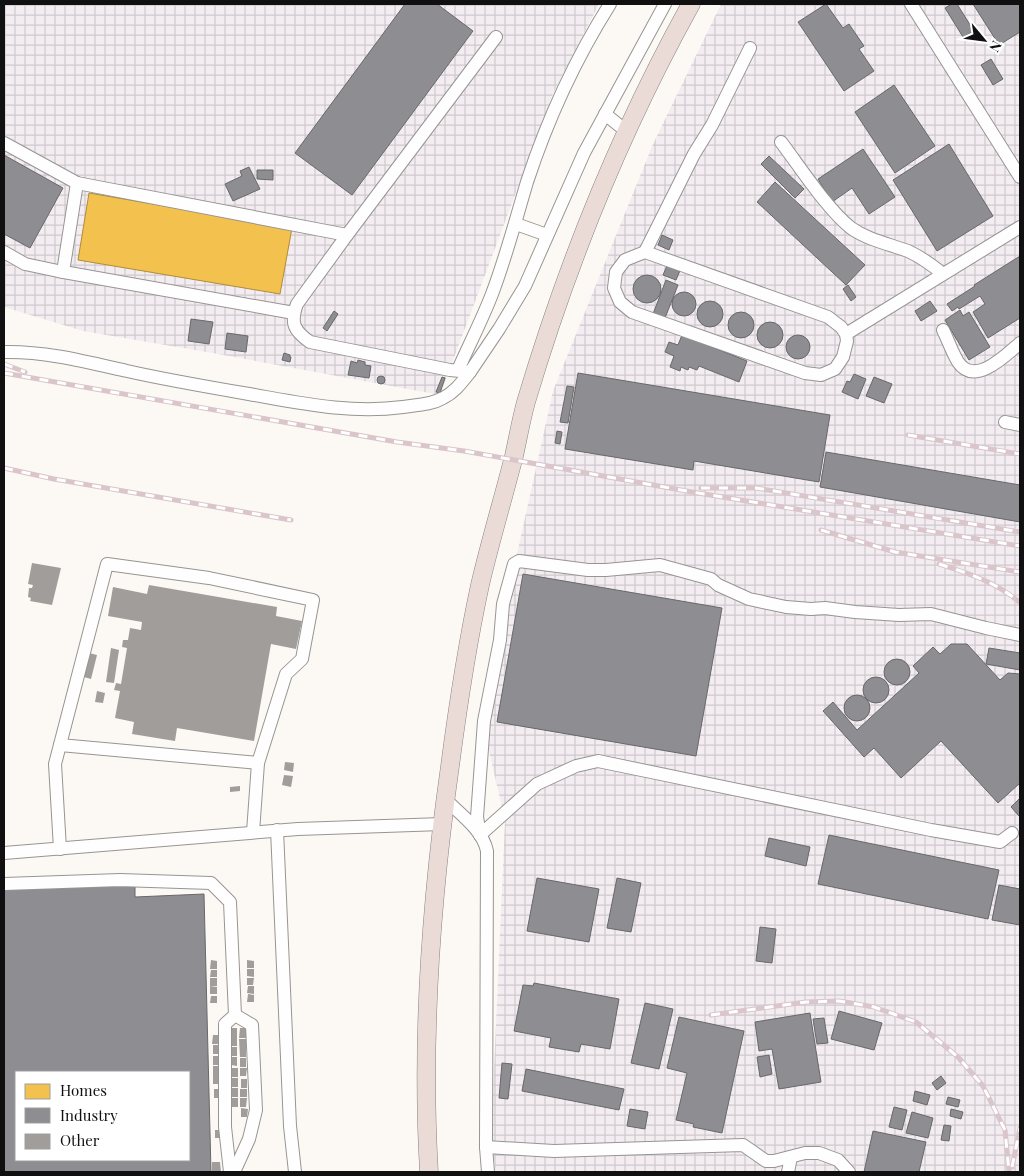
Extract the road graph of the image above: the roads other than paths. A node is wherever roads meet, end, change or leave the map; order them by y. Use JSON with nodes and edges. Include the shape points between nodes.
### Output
{"nodes":[{"id":1,"x":610,"y":4,"type":"edge"},
{"id":2,"x":665,"y":4,"type":"edge"},
{"id":3,"x":691,"y":4,"type":"edge"},
{"id":4,"x":911,"y":4,"type":"edge"},
{"id":5,"x":496,"y":37,"type":"dead end"},
{"id":6,"x":750,"y":48,"type":"dead end"},
{"id":7,"x":605,"y":114,"type":"junction"},
{"id":8,"x":626,"y":132,"type":"junction"},
{"id":9,"x":781,"y":142,"type":"dead end"},
{"id":10,"x":4,"y":144,"type":"edge"},
{"id":11,"x":1020,"y":178,"type":"edge"},
{"id":12,"x":77,"y":183,"type":"junction"},
{"id":13,"x":516,"y":224,"type":"junction"},
{"id":14,"x":1020,"y":227,"type":"edge"},
{"id":15,"x":347,"y":235,"type":"junction"},
{"id":16,"x":547,"y":235,"type":"junction"},
{"id":17,"x":4,"y":252,"type":"edge"},
{"id":18,"x":645,"y":252,"type":"junction"},
{"id":19,"x":63,"y":272,"type":"junction"},
{"id":20,"x":943,"y":274,"type":"junction"},
{"id":21,"x":294,"y":313,"type":"junction"},
{"id":22,"x":942,"y":330,"type":"dead end"},
{"id":23,"x":846,"y":334,"type":"junction"},
{"id":24,"x":1020,"y":343,"type":"edge"},
{"id":25,"x":4,"y":352,"type":"edge"},
{"id":26,"x":464,"y":371,"type":"junction"},
{"id":27,"x":1005,"y":422,"type":"dead end"},
{"id":28,"x":1020,"y":425,"type":"edge"},
{"id":29,"x":1020,"y":635,"type":"edge"},
{"id":30,"x":60,"y":744,"type":"junction"},
{"id":31,"x":258,"y":763,"type":"junction"},
{"id":32,"x":445,"y":799,"type":"junction"},
{"id":33,"x":442,"y":824,"type":"junction"},
{"id":34,"x":277,"y":830,"type":"junction"},
{"id":35,"x":253,"y":832,"type":"junction"},
{"id":36,"x":1012,"y":833,"type":"dead end"},
{"id":37,"x":480,"y":835,"type":"junction"},
{"id":38,"x":60,"y":849,"type":"junction"},
{"id":39,"x":4,"y":853,"type":"edge"},
{"id":40,"x":4,"y":884,"type":"edge"},
{"id":41,"x":235,"y":1015,"type":"junction"},
{"id":42,"x":486,"y":1147,"type":"junction"},
{"id":43,"x":791,"y":1158,"type":"junction"},
{"id":44,"x":232,"y":1172,"type":"edge"},
{"id":45,"x":295,"y":1172,"type":"edge"},
{"id":46,"x":430,"y":1172,"type":"edge"},
{"id":47,"x":488,"y":1172,"type":"edge"},
{"id":48,"x":788,"y":1172,"type":"edge"},
{"id":49,"x":849,"y":1172,"type":"edge"}],
"edges":[{"from":1,"to":13,"type":"street","via":[[579,56],[553,115]]},
{"from":2,"to":7,"type":"street"},
{"from":3,"to":8,"type":"highway"},
{"from":4,"to":11,"type":"street"},
{"from":5,"to":15,"type":"street"},
{"from":6,"to":18,"type":"street"},
{"from":7,"to":8,"type":"street"},
{"from":7,"to":16,"type":"street"},
{"from":8,"to":32,"type":"highway","via":[[567,272],[525,406],[480,588],[460,688]]},
{"from":9,"to":20,"type":"street","via":[[851,228],[924,259]]},
{"from":10,"to":12,"type":"street"},
{"from":12,"to":15,"type":"street"},
{"from":12,"to":19,"type":"street"},
{"from":13,"to":16,"type":"street"},
{"from":13,"to":26,"type":"street"},
{"from":14,"to":20,"type":"street"},
{"from":15,"to":21,"type":"street","via":[[297,304]]},
{"from":16,"to":26,"type":"street","via":[[525,286],[500,329]]},
{"from":17,"to":19,"type":"street","via":[[25,264]]},
{"from":18,"to":23,"type":"street","via":[[828,317]]},
{"from":18,"to":23,"type":"street","via":[[625,260],[616,272],[614,288],[620,302],[632,312],[805,373],[821,375],[835,369],[843,357]]},
{"from":19,"to":21,"type":"street"},
{"from":20,"to":23,"type":"street"},
{"from":21,"to":26,"type":"street","via":[[294,324],[299,334],[310,342]]},
{"from":22,"to":24,"type":"street","via":[[959,363],[974,371],[984,370]]},
{"from":25,"to":26,"type":"street","via":[[77,360],[184,383],[348,410],[380,410],[430,403],[457,389]]},
{"from":27,"to":28,"type":"street"},
{"from":29,"to":37,"type":"street","via":[[931,614],[899,615],[786,607],[749,599],[711,579],[660,566],[588,570],[519,561],[514,564],[503,604],[500,640],[484,721],[477,817]]},
{"from":30,"to":31,"type":"street"},
{"from":30,"to":31,"type":"street","via":[[107,564],[209,578],[313,600],[302,659],[286,674]]},
{"from":30,"to":38,"type":"street","via":[[55,764]]},
{"from":31,"to":35,"type":"street"},
{"from":32,"to":33,"type":"highway"},
{"from":32,"to":37,"type":"street"},
{"from":33,"to":34,"type":"street"},
{"from":33,"to":46,"type":"highway","via":[[434,904],[426,1070]]},
{"from":34,"to":35,"type":"street"},
{"from":34,"to":45,"type":"street","via":[[290,1126]]},
{"from":35,"to":38,"type":"street"},
{"from":36,"to":37,"type":"street","via":[[1000,842],[931,830],[598,761],[576,766],[537,784]]},
{"from":37,"to":42,"type":"street","via":[[487,851]]},
{"from":38,"to":39,"type":"street"},
{"from":40,"to":41,"type":"street","via":[[120,880],[211,883],[230,902]]},
{"from":41,"to":44,"type":"street","via":[[225,1024],[225,1127]]},
{"from":41,"to":44,"type":"street","via":[[252,1025],[256,1110],[248,1139]]},
{"from":42,"to":43,"type":"street","via":[[554,1151],[743,1145],[766,1161]]},
{"from":42,"to":47,"type":"street"},
{"from":43,"to":48,"type":"street"},
{"from":43,"to":49,"type":"street","via":[[819,1153],[838,1160]]}]}
